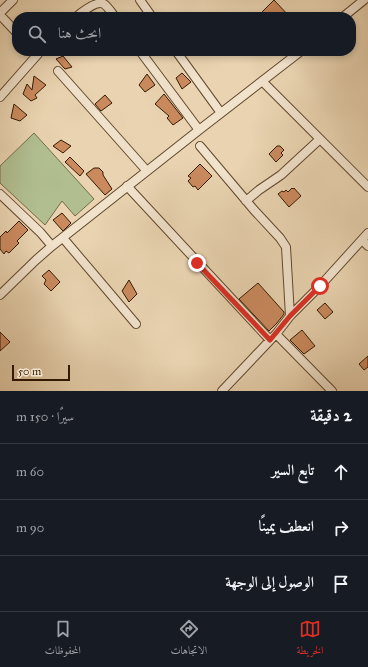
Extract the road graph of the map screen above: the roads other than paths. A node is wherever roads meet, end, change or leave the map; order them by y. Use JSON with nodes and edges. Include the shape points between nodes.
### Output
{"nodes":[{"id":1,"x":13,"y":0,"type":"edge"},
{"id":2,"x":140,"y":0,"type":"edge"},
{"id":3,"x":365,"y":2,"type":"edge"},
{"id":4,"x":83,"y":12,"type":"edge"},
{"id":5,"x":111,"y":12,"type":"edge"},
{"id":6,"x":148,"y":12,"type":"edge"},
{"id":7,"x":350,"y":12,"type":"edge"},
{"id":8,"x":0,"y":14,"type":"edge"},
{"id":9,"x":12,"y":27,"type":"edge"},
{"id":10,"x":35,"y":56,"type":"edge"},
{"id":11,"x":144,"y":56,"type":"edge"},
{"id":12,"x":180,"y":56,"type":"edge"},
{"id":13,"x":294,"y":56,"type":"edge"},
{"id":14,"x":58,"y":71,"type":"dead end"},
{"id":15,"x":262,"y":81,"type":"junction"},
{"id":16,"x":0,"y":97,"type":"edge"},
{"id":17,"x":221,"y":113,"type":"junction"},
{"id":18,"x":199,"y":130,"type":"junction"},
{"id":19,"x":320,"y":139,"type":"junction"},
{"id":20,"x":200,"y":146,"type":"dead end"},
{"id":21,"x":146,"y":170,"type":"junction"},
{"id":22,"x":126,"y":186,"type":"junction"},
{"id":23,"x":368,"y":187,"type":"edge"},
{"id":24,"x":0,"y":194,"type":"edge"},
{"id":25,"x":246,"y":201,"type":"junction"},
{"id":26,"x":368,"y":233,"type":"edge"},
{"id":27,"x":63,"y":238,"type":"junction"},
{"id":28,"x":365,"y":243,"type":"edge"},
{"id":29,"x":52,"y":246,"type":"junction"},
{"id":30,"x":0,"y":295,"type":"edge"},
{"id":31,"x":290,"y":316,"type":"junction"},
{"id":32,"x":136,"y":324,"type":"dead end"},
{"id":33,"x":273,"y":337,"type":"junction"},
{"id":34,"x":222,"y":391,"type":"edge"},
{"id":35,"x":332,"y":391,"type":"edge"}],
"edges":[{"from":1,"to":8,"type":"street"},
{"from":2,"to":6,"type":"street"},
{"from":3,"to":7,"type":"street"},
{"from":4,"to":5,"type":"street","via":[[100,2]]},
{"from":8,"to":9,"type":"street"},
{"from":10,"to":16,"type":"street"},
{"from":11,"to":18,"type":"street"},
{"from":12,"to":17,"type":"street"},
{"from":13,"to":15,"type":"street"},
{"from":14,"to":21,"type":"street"},
{"from":15,"to":17,"type":"street"},
{"from":15,"to":19,"type":"street"},
{"from":17,"to":18,"type":"street"},
{"from":18,"to":21,"type":"street"},
{"from":19,"to":23,"type":"street"},
{"from":19,"to":25,"type":"street","via":[[281,175]]},
{"from":20,"to":25,"type":"street"},
{"from":21,"to":22,"type":"street"},
{"from":22,"to":27,"type":"street"},
{"from":22,"to":33,"type":"street","via":[[197,263]]},
{"from":24,"to":29,"type":"street"},
{"from":25,"to":31,"type":"street","via":[[286,247]]},
{"from":26,"to":28,"type":"street"},
{"from":27,"to":29,"type":"street"},
{"from":27,"to":32,"type":"street"},
{"from":28,"to":31,"type":"street"},
{"from":29,"to":30,"type":"street"},
{"from":31,"to":33,"type":"street"},
{"from":33,"to":34,"type":"street"},
{"from":33,"to":35,"type":"street"}]}
